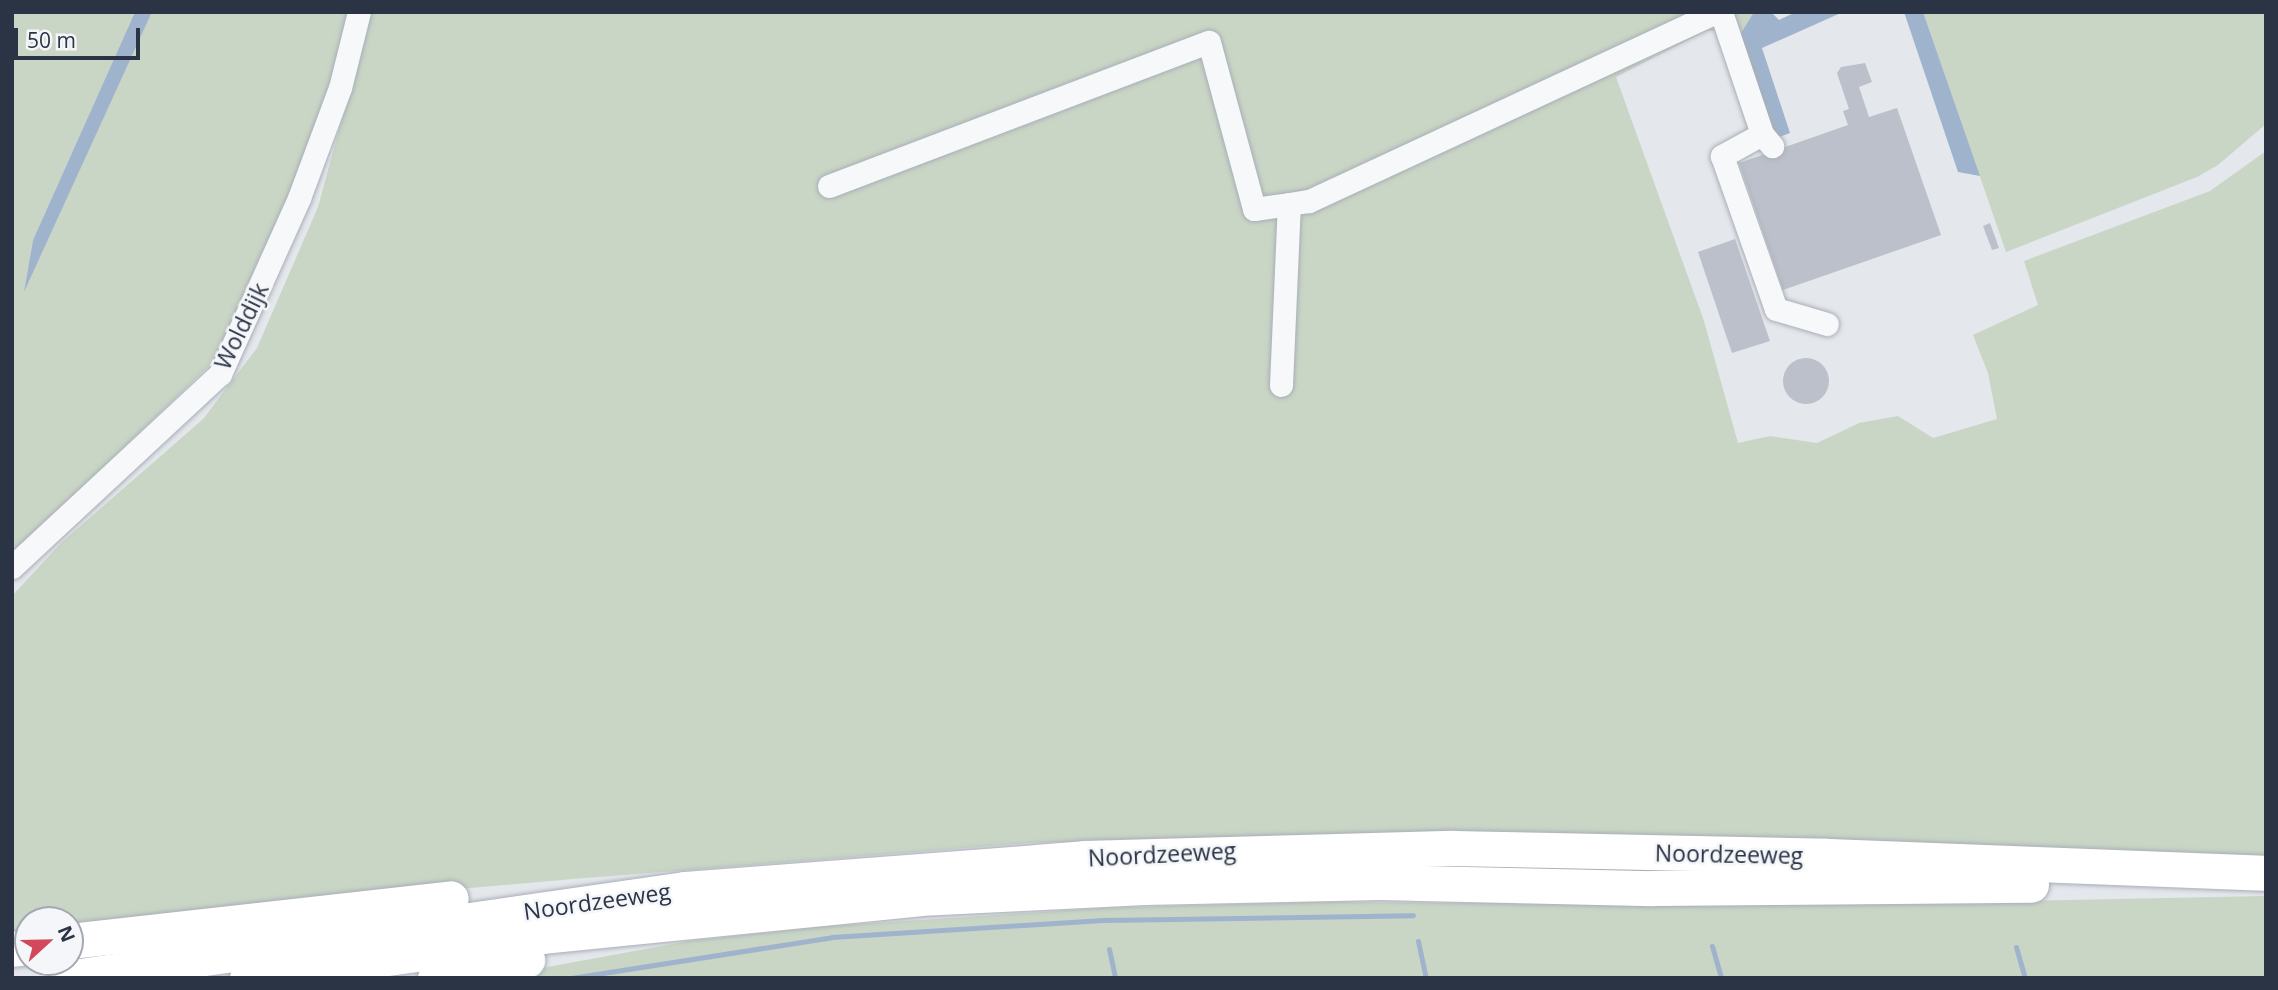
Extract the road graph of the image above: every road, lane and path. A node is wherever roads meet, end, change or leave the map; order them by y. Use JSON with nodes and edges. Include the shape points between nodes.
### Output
{"nodes":[{"id":1,"x":359,"y":12,"type":"edge"},
{"id":2,"x":1719,"y":12,"type":"edge"},
{"id":3,"x":830,"y":186,"type":"dead end"},
{"id":4,"x":1289,"y":204,"type":"junction"},
{"id":5,"x":1827,"y":324,"type":"dead end"},
{"id":6,"x":1281,"y":385,"type":"dead end"},
{"id":7,"x":12,"y":567,"type":"edge"},
{"id":8,"x":2266,"y":873,"type":"edge"},
{"id":9,"x":2266,"y":881,"type":"edge"},
{"id":10,"x":685,"y":889,"type":"junction"},
{"id":11,"x":735,"y":913,"type":"junction"},
{"id":12,"x":84,"y":939,"type":"edge"},
{"id":13,"x":66,"y":978,"type":"edge"},
{"id":14,"x":247,"y":978,"type":"edge"},
{"id":15,"x":435,"y":978,"type":"edge"}],
"edges":[{"from":1,"to":7,"type":"street","name":"Wolddijk","via":[[340,88],[299,198],[220,374]]},
{"from":2,"to":4,"type":"street","via":[[1310,201]]},
{"from":2,"to":5,"type":"street","via":[[1767,140],[1722,156],[1776,309]]},
{"from":3,"to":4,"type":"street","via":[[1209,42],[1254,209]]},
{"from":4,"to":6,"type":"street"},
{"from":8,"to":10,"type":"highway","name":"Noordzeeweg","via":[[1827,856],[1274,849],[930,867]]},
{"from":9,"to":11,"type":"highway","name":"Noordzeeweg","via":[[1858,888],[1379,882],[1158,886]]},
{"from":10,"to":12,"type":"highway","via":[[442,899]]},
{"from":10,"to":13,"type":"highway","name":"Noordzeeweg"},
{"from":11,"to":14,"type":"highway","name":"Noordzeeweg"},
{"from":11,"to":15,"type":"highway"}]}
